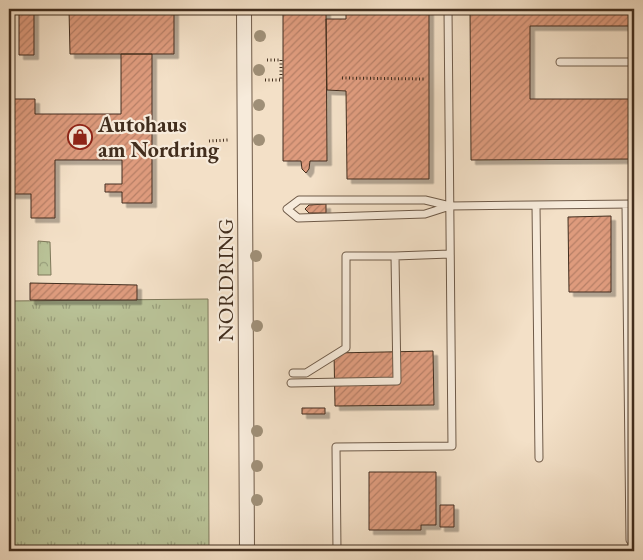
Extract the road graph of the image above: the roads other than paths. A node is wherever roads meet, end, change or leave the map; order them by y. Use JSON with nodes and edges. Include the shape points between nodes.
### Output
{"nodes":[{"id":1,"x":244,"y":9,"type":"edge"},
{"id":2,"x":448,"y":9,"type":"edge"},
{"id":3,"x":560,"y":62,"type":"dead end"},
{"id":4,"x":634,"y":62,"type":"edge"},
{"id":5,"x":634,"y":204,"type":"edge"},
{"id":6,"x":536,"y":205,"type":"junction"},
{"id":7,"x":626,"y":205,"type":"junction"},
{"id":8,"x":450,"y":206,"type":"junction"},
{"id":9,"x":450,"y":254,"type":"junction"},
{"id":10,"x":395,"y":256,"type":"junction"},
{"id":11,"x":293,"y":373,"type":"dead end"},
{"id":12,"x":291,"y":383,"type":"dead end"},
{"id":13,"x":539,"y":458,"type":"dead end"},
{"id":14,"x":634,"y":539,"type":"edge"},
{"id":15,"x":247,"y":551,"type":"edge"},
{"id":16,"x":337,"y":551,"type":"edge"}],
"edges":[{"from":1,"to":15,"type":"street","name":"NORDRING"},
{"from":2,"to":8,"type":"lane"},
{"from":3,"to":4,"type":"lane"},
{"from":5,"to":7,"type":"lane"},
{"from":6,"to":7,"type":"lane"},
{"from":6,"to":8,"type":"lane"},
{"from":6,"to":13,"type":"lane"},
{"from":7,"to":14,"type":"lane","via":[[630,540]]},
{"from":8,"to":8,"type":"lane","via":[[425,200],[300,200],[287,209],[298,218],[425,214]]},
{"from":8,"to":9,"type":"lane"},
{"from":9,"to":10,"type":"lane"},
{"from":9,"to":16,"type":"lane","via":[[452,446],[336,447]]},
{"from":10,"to":11,"type":"lane","via":[[346,256],[346,348],[306,373]]},
{"from":10,"to":12,"type":"lane","via":[[397,381]]}]}
